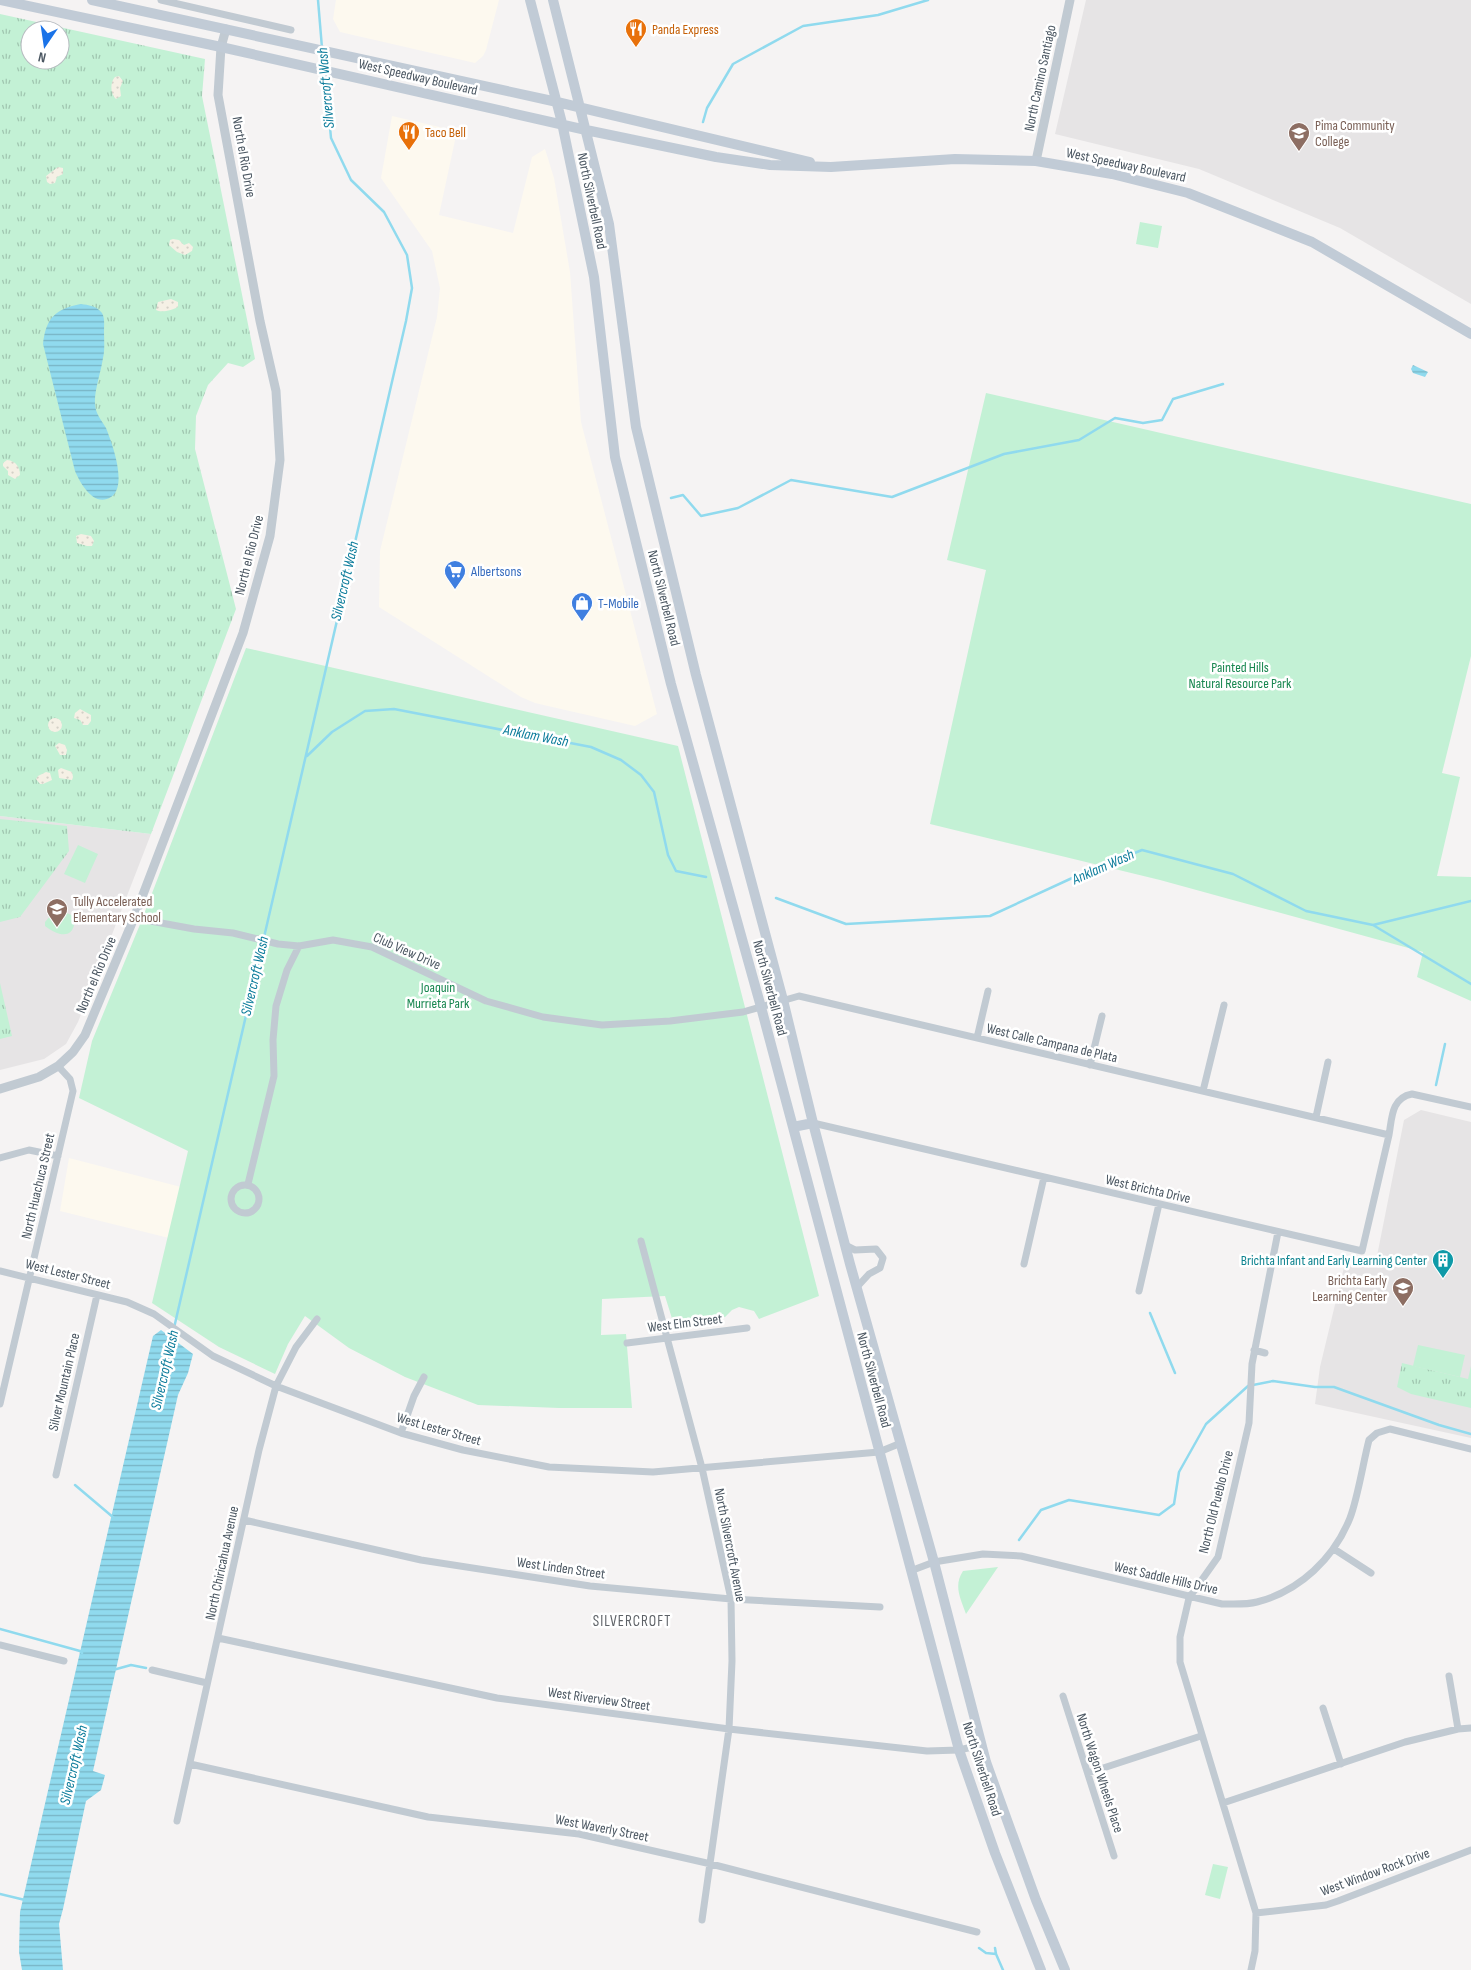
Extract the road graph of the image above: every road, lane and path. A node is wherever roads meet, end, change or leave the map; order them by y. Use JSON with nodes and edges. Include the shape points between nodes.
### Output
{"nodes":[{"id":1,"x":0,"y":0,"type":"edge"},
{"id":2,"x":92,"y":0,"type":"edge"},
{"id":3,"x":161,"y":0,"type":"edge"},
{"id":4,"x":530,"y":0,"type":"edge"},
{"id":5,"x":552,"y":0,"type":"edge"},
{"id":6,"x":1070,"y":0,"type":"edge"},
{"id":7,"x":228,"y":15,"type":"junction"},
{"id":8,"x":226,"y":29,"type":"junction"},
{"id":9,"x":290,"y":30,"type":"dead end"},
{"id":10,"x":222,"y":47,"type":"junction"},
{"id":11,"x":406,"y":69,"type":"junction"},
{"id":12,"x":402,"y":88,"type":"junction"},
{"id":13,"x":557,"y":102,"type":"junction"},
{"id":14,"x":580,"y":108,"type":"junction"},
{"id":15,"x":562,"y":123,"type":"junction"},
{"id":16,"x":586,"y":130,"type":"junction"},
{"id":17,"x":1036,"y":162,"type":"junction"},
{"id":18,"x":831,"y":167,"type":"junction"},
{"id":19,"x":1471,"y":334,"type":"edge"},
{"id":20,"x":134,"y":918,"type":"junction"},
{"id":21,"x":299,"y":946,"type":"junction"},
{"id":22,"x":988,"y":991,"type":"dead end"},
{"id":23,"x":783,"y":1000,"type":"junction"},
{"id":24,"x":1224,"y":1005,"type":"dead end"},
{"id":25,"x":761,"y":1007,"type":"junction"},
{"id":26,"x":1102,"y":1016,"type":"dead end"},
{"id":27,"x":977,"y":1038,"type":"junction"},
{"id":28,"x":1328,"y":1062,"type":"dead end"},
{"id":29,"x":1090,"y":1065,"type":"junction"},
{"id":30,"x":58,"y":1066,"type":"junction"},
{"id":31,"x":0,"y":1089,"type":"edge"},
{"id":32,"x":1203,"y":1091,"type":"junction"},
{"id":33,"x":1471,"y":1107,"type":"edge"},
{"id":34,"x":1316,"y":1117,"type":"junction"},
{"id":35,"x":813,"y":1123,"type":"junction"},
{"id":36,"x":793,"y":1127,"type":"junction"},
{"id":37,"x":1389,"y":1136,"type":"junction"},
{"id":38,"x":58,"y":1156,"type":"junction"},
{"id":39,"x":0,"y":1158,"type":"edge"},
{"id":40,"x":1044,"y":1177,"type":"junction"},
{"id":41,"x":248,"y":1184,"type":"junction"},
{"id":42,"x":1159,"y":1204,"type":"junction"},
{"id":43,"x":1278,"y":1232,"type":"junction"},
{"id":44,"x":641,"y":1241,"type":"dead end"},
{"id":45,"x":845,"y":1245,"type":"junction"},
{"id":46,"x":1024,"y":1264,"type":"dead end"},
{"id":47,"x":0,"y":1271,"type":"edge"},
{"id":48,"x":30,"y":1277,"type":"junction"},
{"id":49,"x":857,"y":1287,"type":"junction"},
{"id":50,"x":1139,"y":1292,"type":"dead end"},
{"id":51,"x":97,"y":1295,"type":"junction"},
{"id":52,"x":317,"y":1319,"type":"dead end"},
{"id":53,"x":747,"y":1328,"type":"dead end"},
{"id":54,"x":667,"y":1338,"type":"junction"},
{"id":55,"x":627,"y":1343,"type":"dead end"},
{"id":56,"x":1254,"y":1350,"type":"junction"},
{"id":57,"x":1265,"y":1353,"type":"dead end"},
{"id":58,"x":424,"y":1377,"type":"dead end"},
{"id":59,"x":276,"y":1386,"type":"junction"},
{"id":60,"x":0,"y":1404,"type":"edge"},
{"id":61,"x":401,"y":1433,"type":"junction"},
{"id":62,"x":901,"y":1444,"type":"junction"},
{"id":63,"x":1471,"y":1449,"type":"edge"},
{"id":64,"x":879,"y":1452,"type":"junction"},
{"id":65,"x":702,"y":1468,"type":"junction"},
{"id":66,"x":56,"y":1475,"type":"dead end"},
{"id":67,"x":244,"y":1520,"type":"junction"},
{"id":68,"x":1334,"y":1549,"type":"junction"},
{"id":69,"x":934,"y":1562,"type":"junction"},
{"id":70,"x":913,"y":1570,"type":"junction"},
{"id":71,"x":1371,"y":1573,"type":"dead end"},
{"id":72,"x":1189,"y":1598,"type":"junction"},
{"id":73,"x":730,"y":1599,"type":"junction"},
{"id":74,"x":880,"y":1607,"type":"dead end"},
{"id":75,"x":218,"y":1638,"type":"junction"},
{"id":76,"x":0,"y":1645,"type":"edge"},
{"id":77,"x":64,"y":1660,"type":"dead end"},
{"id":78,"x":152,"y":1670,"type":"dead end"},
{"id":79,"x":1449,"y":1676,"type":"dead end"},
{"id":80,"x":207,"y":1684,"type":"junction"},
{"id":81,"x":1063,"y":1696,"type":"dead end"},
{"id":82,"x":1323,"y":1708,"type":"dead end"},
{"id":83,"x":1471,"y":1728,"type":"edge"},
{"id":84,"x":729,"y":1729,"type":"junction"},
{"id":85,"x":1458,"y":1729,"type":"junction"},
{"id":86,"x":1201,"y":1736,"type":"junction"},
{"id":87,"x":981,"y":1745,"type":"junction"},
{"id":88,"x":959,"y":1750,"type":"junction"},
{"id":89,"x":190,"y":1764,"type":"junction"},
{"id":90,"x":1341,"y":1764,"type":"junction"},
{"id":91,"x":1088,"y":1774,"type":"junction"},
{"id":92,"x":1223,"y":1803,"type":"junction"},
{"id":93,"x":177,"y":1822,"type":"dead end"},
{"id":94,"x":1471,"y":1850,"type":"edge"},
{"id":95,"x":1114,"y":1856,"type":"dead end"},
{"id":96,"x":711,"y":1864,"type":"junction"},
{"id":97,"x":1256,"y":1913,"type":"junction"},
{"id":98,"x":702,"y":1920,"type":"dead end"},
{"id":99,"x":976,"y":1932,"type":"dead end"},
{"id":100,"x":1041,"y":1970,"type":"edge"},
{"id":101,"x":1065,"y":1970,"type":"edge"},
{"id":102,"x":1251,"y":1970,"type":"edge"}],
"edges":[{"from":1,"to":10,"type":"main road","name":"West Speedway Boulevard"},
{"from":2,"to":8,"type":"main road","name":"West Speedway Boulevard"},
{"from":3,"to":7,"type":"street"},
{"from":4,"to":13,"type":"main road","name":"North Silverbell Road"},
{"from":5,"to":14,"type":"main road","name":"North Silverbell Road"},
{"from":6,"to":17,"type":"street","name":"North Camino Santiago"},
{"from":7,"to":8,"type":"street","name":"North el Rio Drive"},
{"from":7,"to":9,"type":"street"},
{"from":8,"to":10,"type":"street","name":"North el Rio Drive"},
{"from":8,"to":11,"type":"main road","name":"West Speedway Boulevard"},
{"from":10,"to":12,"type":"main road","name":"West Speedway Boulevard"},
{"from":10,"to":20,"type":"street","name":"North el Rio Drive","via":[[218,96],[276,391],[280,460],[270,536],[243,633]]},
{"from":11,"to":12,"type":"main road"},
{"from":11,"to":13,"type":"main road","name":"West Speedway Boulevard"},
{"from":12,"to":15,"type":"main road","name":"West Speedway Boulevard"},
{"from":13,"to":14,"type":"main road","name":"West Speedway Boulevard"},
{"from":13,"to":15,"type":"main road","name":"North Silverbell Road"},
{"from":14,"to":16,"type":"main road","name":"North Silverbell Road"},
{"from":14,"to":18,"type":"main road","name":"West Speedway Boulevard"},
{"from":15,"to":16,"type":"main road","name":"West Speedway Boulevard"},
{"from":15,"to":25,"type":"main road","name":"North Silverbell Road","via":[[594,277],[615,457],[670,684]]},
{"from":16,"to":18,"type":"main road","name":"West Speedway Boulevard","via":[[716,157],[770,165]]},
{"from":16,"to":23,"type":"main road","name":"North Silverbell Road","via":[[609,224],[636,427],[696,675]]},
{"from":17,"to":18,"type":"main road","name":"West Speedway Boulevard","via":[[955,159]]},
{"from":17,"to":19,"type":"main road","name":"West Speedway Boulevard","via":[[1112,174],[1188,193],[1312,242]]},
{"from":20,"to":21,"type":"street","name":"Club View Drive"},
{"from":20,"to":30,"type":"street","name":"North el Rio Drive","via":[[85,1035]]},
{"from":21,"to":25,"type":"street","name":"Club View Drive","via":[[333,940],[372,947],[486,1001],[543,1017],[594,1024],[670,1021]]},
{"from":21,"to":41,"type":"street","via":[[287,970],[276,1006],[274,1076]]},
{"from":22,"to":27,"type":"street"},
{"from":23,"to":25,"type":"street","name":"Club View Drive"},
{"from":23,"to":27,"type":"street","name":"West Calle Campana de Plata","via":[[799,996]]},
{"from":23,"to":35,"type":"main road","name":"North Silverbell Road"},
{"from":24,"to":32,"type":"street"},
{"from":25,"to":36,"type":"main road","name":"North Silverbell Road"},
{"from":26,"to":29,"type":"street"},
{"from":27,"to":29,"type":"street","name":"West Calle Campana de Plata"},
{"from":28,"to":34,"type":"street"},
{"from":29,"to":32,"type":"street","name":"West Calle Campana de Plata"},
{"from":30,"to":31,"type":"street","name":"North el Rio Drive","via":[[39,1077]]},
{"from":30,"to":38,"type":"street","name":"North Huachuca Street","via":[[70,1080],[73,1091]]},
{"from":32,"to":34,"type":"street","name":"West Calle Campana de Plata"},
{"from":33,"to":37,"type":"street","via":[[1412,1094],[1403,1096],[1397,1101]]},
{"from":34,"to":37,"type":"street","name":"West Calle Campana de Plata"},
{"from":35,"to":36,"type":"main road"},
{"from":35,"to":40,"type":"street","name":"West Brichta Drive"},
{"from":35,"to":45,"type":"main road","name":"North Silverbell Road"},
{"from":36,"to":64,"type":"main road","name":"North Silverbell Road"},
{"from":37,"to":43,"type":"street","name":"West Brichta Drive","via":[[1362,1251]]},
{"from":38,"to":39,"type":"street","via":[[29,1150]]},
{"from":38,"to":48,"type":"street","name":"North Huachuca Street"},
{"from":40,"to":42,"type":"street","name":"West Brichta Drive"},
{"from":40,"to":46,"type":"street"},
{"from":41,"to":41,"type":"street","via":[[238,1186],[230,1198],[234,1208],[242,1213],[255,1209],[259,1201],[258,1192]]},
{"from":42,"to":43,"type":"street","name":"West Brichta Drive"},
{"from":42,"to":50,"type":"street"},
{"from":43,"to":56,"type":"street","name":"North Old Pueblo Drive"},
{"from":44,"to":54,"type":"street","name":"North Silvercroft Avenue"},
{"from":45,"to":49,"type":"main road","name":"North Silverbell Road"},
{"from":45,"to":49,"type":"street","via":[[855,1250],[876,1249],[883,1258],[880,1268]]},
{"from":47,"to":48,"type":"street","name":"West Lester Street"},
{"from":48,"to":51,"type":"street","name":"West Lester Street"},
{"from":48,"to":60,"type":"street","name":"North Huachuca Street"},
{"from":49,"to":62,"type":"main road","name":"North Silverbell Road"},
{"from":51,"to":59,"type":"street","name":"West Lester Street","via":[[127,1302],[154,1314],[213,1356]]},
{"from":51,"to":66,"type":"street","name":"Silver Mountain Place"},
{"from":52,"to":59,"type":"street","name":"North Chiricahua Avenue","via":[[296,1347]]},
{"from":53,"to":54,"type":"street","name":"West Elm Street"},
{"from":54,"to":55,"type":"street","name":"West Elm Street"},
{"from":54,"to":65,"type":"street","name":"North Silvercroft Avenue"},
{"from":56,"to":57,"type":"street"},
{"from":56,"to":72,"type":"street","name":"North Old Pueblo Drive","via":[[1249,1423],[1218,1557]]},
{"from":58,"to":61,"type":"street"},
{"from":59,"to":61,"type":"street","name":"West Lester Street"},
{"from":59,"to":67,"type":"street","name":"North Chiricahua Avenue"},
{"from":61,"to":65,"type":"street","name":"West Lester Street","via":[[463,1450],[549,1467],[653,1472]]},
{"from":62,"to":64,"type":"street","name":"West Lester Street"},
{"from":62,"to":69,"type":"main road","name":"North Silverbell Road"},
{"from":63,"to":68,"type":"street","name":"West Saddle Hills Drive","via":[[1390,1429],[1378,1432],[1369,1440],[1350,1517]]},
{"from":64,"to":65,"type":"street","name":"West Lester Street"},
{"from":64,"to":70,"type":"main road","name":"North Silverbell Road"},
{"from":65,"to":73,"type":"street","name":"North Silvercroft Avenue"},
{"from":67,"to":73,"type":"street","name":"West Linden Street","via":[[421,1560],[590,1586]]},
{"from":67,"to":75,"type":"street","name":"North Chiricahua Avenue"},
{"from":68,"to":71,"type":"street"},
{"from":68,"to":72,"type":"street","name":"West Saddle Hills Drive","via":[[1312,1573],[1285,1591],[1256,1602],[1222,1604]]},
{"from":69,"to":70,"type":"street","name":"West Saddle Hills Drive"},
{"from":69,"to":72,"type":"street","name":"West Saddle Hills Drive","via":[[983,1554],[1021,1556]]},
{"from":69,"to":87,"type":"main road","name":"North Silverbell Road"},
{"from":70,"to":88,"type":"main road","name":"North Silverbell Road"},
{"from":72,"to":86,"type":"street","name":"North Old Pueblo Drive","via":[[1180,1637],[1180,1662]]},
{"from":73,"to":74,"type":"street","name":"West Linden Street"},
{"from":73,"to":84,"type":"street","name":"North Silvercroft Avenue"},
{"from":75,"to":80,"type":"street","name":"North Chiricahua Avenue"},
{"from":75,"to":84,"type":"street","name":"West Riverview Street","via":[[498,1698]]},
{"from":76,"to":77,"type":"street"},
{"from":78,"to":80,"type":"street"},
{"from":79,"to":85,"type":"street"},
{"from":80,"to":89,"type":"street","name":"North Chiricahua Avenue"},
{"from":81,"to":91,"type":"street","name":"North Wagon Wheels Place"},
{"from":82,"to":90,"type":"street"},
{"from":83,"to":85,"type":"street"},
{"from":84,"to":88,"type":"street","name":"West Riverview Street","via":[[927,1751]]},
{"from":84,"to":96,"type":"street","name":"North Silvercroft Avenue"},
{"from":85,"to":90,"type":"street","via":[[1405,1742]]},
{"from":86,"to":91,"type":"street"},
{"from":86,"to":92,"type":"street","name":"North Old Pueblo Drive"},
{"from":87,"to":88,"type":"street","name":"West Riverview Street"},
{"from":87,"to":101,"type":"main road","name":"North Silverbell Road","via":[[1036,1900]]},
{"from":88,"to":100,"type":"main road","name":"North Silverbell Road"},
{"from":89,"to":93,"type":"street","name":"North Chiricahua Avenue"},
{"from":89,"to":96,"type":"street","name":"West Waverly Street","via":[[428,1817],[578,1834]]},
{"from":90,"to":92,"type":"street"},
{"from":91,"to":95,"type":"street","name":"North Wagon Wheels Place"},
{"from":92,"to":97,"type":"street","name":"North Old Pueblo Drive"},
{"from":94,"to":97,"type":"street","name":"West Window Rock Drive","via":[[1332,1903]]},
{"from":96,"to":98,"type":"street","name":"North Silvercroft Avenue"},
{"from":96,"to":99,"type":"street","name":"West Waverly Street"},
{"from":97,"to":102,"type":"street","name":"North Old Pueblo Drive"}]}
